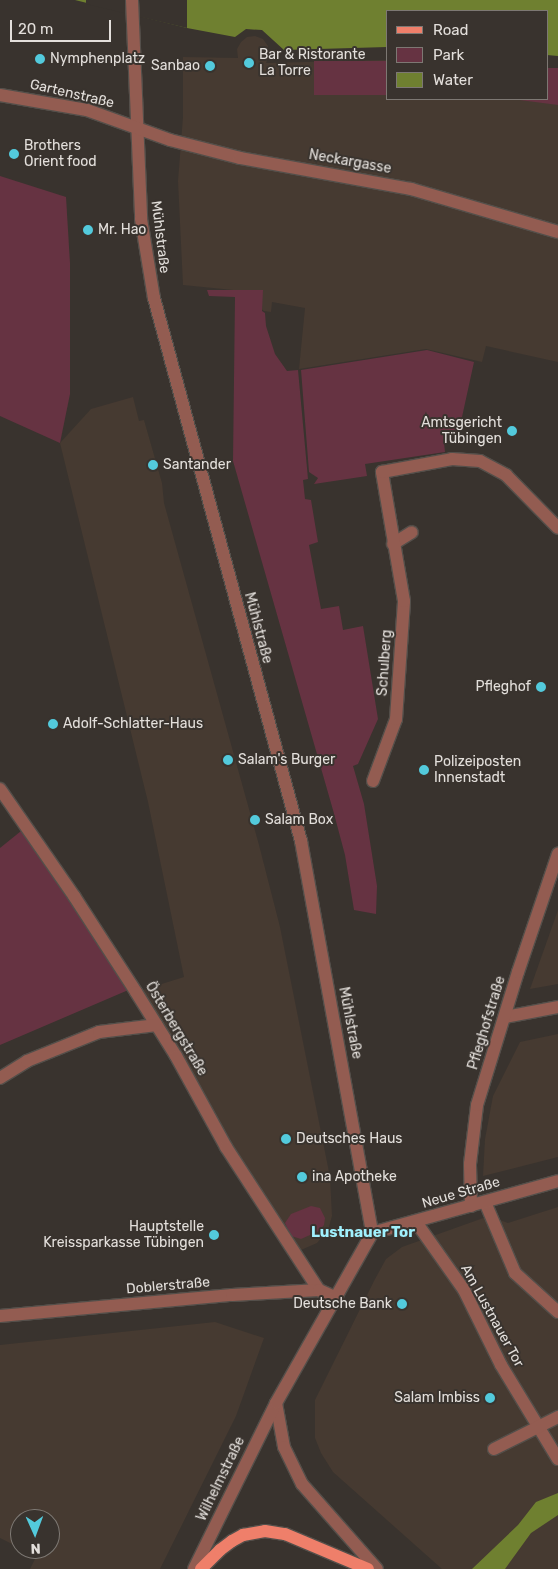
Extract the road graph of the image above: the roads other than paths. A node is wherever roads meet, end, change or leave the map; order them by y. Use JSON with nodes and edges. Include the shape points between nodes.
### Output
{"nodes":[{"id":1,"x":132,"y":0,"type":"edge"},
{"id":2,"x":0,"y":95,"type":"edge"},
{"id":3,"x":136,"y":127,"type":"junction"},
{"id":4,"x":558,"y":232,"type":"edge"},
{"id":5,"x":558,"y":528,"type":"edge"},
{"id":6,"x":412,"y":532,"type":"dead end"},
{"id":7,"x":393,"y":544,"type":"junction"},
{"id":8,"x":373,"y":781,"type":"dead end"},
{"id":9,"x":0,"y":789,"type":"edge"},
{"id":10,"x":558,"y":854,"type":"edge"},
{"id":11,"x":558,"y":1007,"type":"edge"},
{"id":12,"x":505,"y":1017,"type":"junction"},
{"id":13,"x":157,"y":1025,"type":"junction"},
{"id":14,"x":0,"y":1078,"type":"edge"},
{"id":15,"x":558,"y":1181,"type":"edge"},
{"id":16,"x":485,"y":1202,"type":"junction"},
{"id":17,"x":470,"y":1206,"type":"junction"},
{"id":18,"x":416,"y":1222,"type":"junction"},
{"id":19,"x":372,"y":1233,"type":"junction"},
{"id":20,"x":319,"y":1290,"type":"junction"},
{"id":21,"x":337,"y":1298,"type":"junction"},
{"id":22,"x":558,"y":1312,"type":"edge"},
{"id":23,"x":0,"y":1316,"type":"edge"},
{"id":24,"x":276,"y":1403,"type":"junction"},
{"id":25,"x":558,"y":1417,"type":"edge"},
{"id":26,"x":540,"y":1426,"type":"junction"},
{"id":27,"x":494,"y":1450,"type":"dead end"},
{"id":28,"x":558,"y":1459,"type":"edge"},
{"id":29,"x":194,"y":1569,"type":"edge"},
{"id":30,"x":201,"y":1569,"type":"edge"},
{"id":31,"x":368,"y":1569,"type":"edge"},
{"id":32,"x":377,"y":1569,"type":"edge"}],
"edges":[{"from":1,"to":3,"type":"street","name":"Mühlstraße"},
{"from":2,"to":3,"type":"street","name":"Gartenstraße","via":[[87,110]]},
{"from":3,"to":4,"type":"street","name":"Neckargasse","via":[[231,156],[411,189]]},
{"from":3,"to":19,"type":"street","name":"Mühlstraße","via":[[141,219],[154,298],[301,841]]},
{"from":5,"to":7,"type":"street","name":"Schulberg","via":[[506,475],[480,461],[452,460],[382,472]]},
{"from":6,"to":7,"type":"street"},
{"from":7,"to":8,"type":"street","name":"Schulberg","via":[[404,601],[397,711]]},
{"from":9,"to":13,"type":"street","name":"Österbergstraße"},
{"from":10,"to":12,"type":"street","name":"Pfleghofstraße"},
{"from":11,"to":12,"type":"street"},
{"from":12,"to":17,"type":"street","name":"Pfleghofstraße","via":[[477,1105],[470,1164]]},
{"from":13,"to":14,"type":"street","via":[[99,1032],[27,1061]]},
{"from":13,"to":20,"type":"street","name":"Österbergstraße","via":[[226,1147]]},
{"from":15,"to":16,"type":"street","name":"Neue Straße"},
{"from":16,"to":17,"type":"street","name":"Neue Straße"},
{"from":16,"to":22,"type":"street","via":[[515,1273]]},
{"from":17,"to":18,"type":"street","name":"Neue Straße"},
{"from":18,"to":19,"type":"street","name":"Neue Straße"},
{"from":18,"to":26,"type":"street","name":"Am Lustnauer Tor","via":[[464,1290],[501,1365]]},
{"from":19,"to":21,"type":"street"},
{"from":20,"to":21,"type":"street","name":"Doblerstraße"},
{"from":20,"to":23,"type":"street","name":"Doblerstraße"},
{"from":21,"to":24,"type":"street"},
{"from":24,"to":29,"type":"street","name":"Wilhelmstraße"},
{"from":24,"to":32,"type":"street","via":[[284,1447],[302,1484]]},
{"from":25,"to":26,"type":"street"},
{"from":26,"to":27,"type":"street"},
{"from":26,"to":28,"type":"street","name":"Am Lustnauer Tor"},
{"from":30,"to":31,"type":"main road","via":[[232,1541],[243,1535],[265,1531],[285,1534]]}]}
